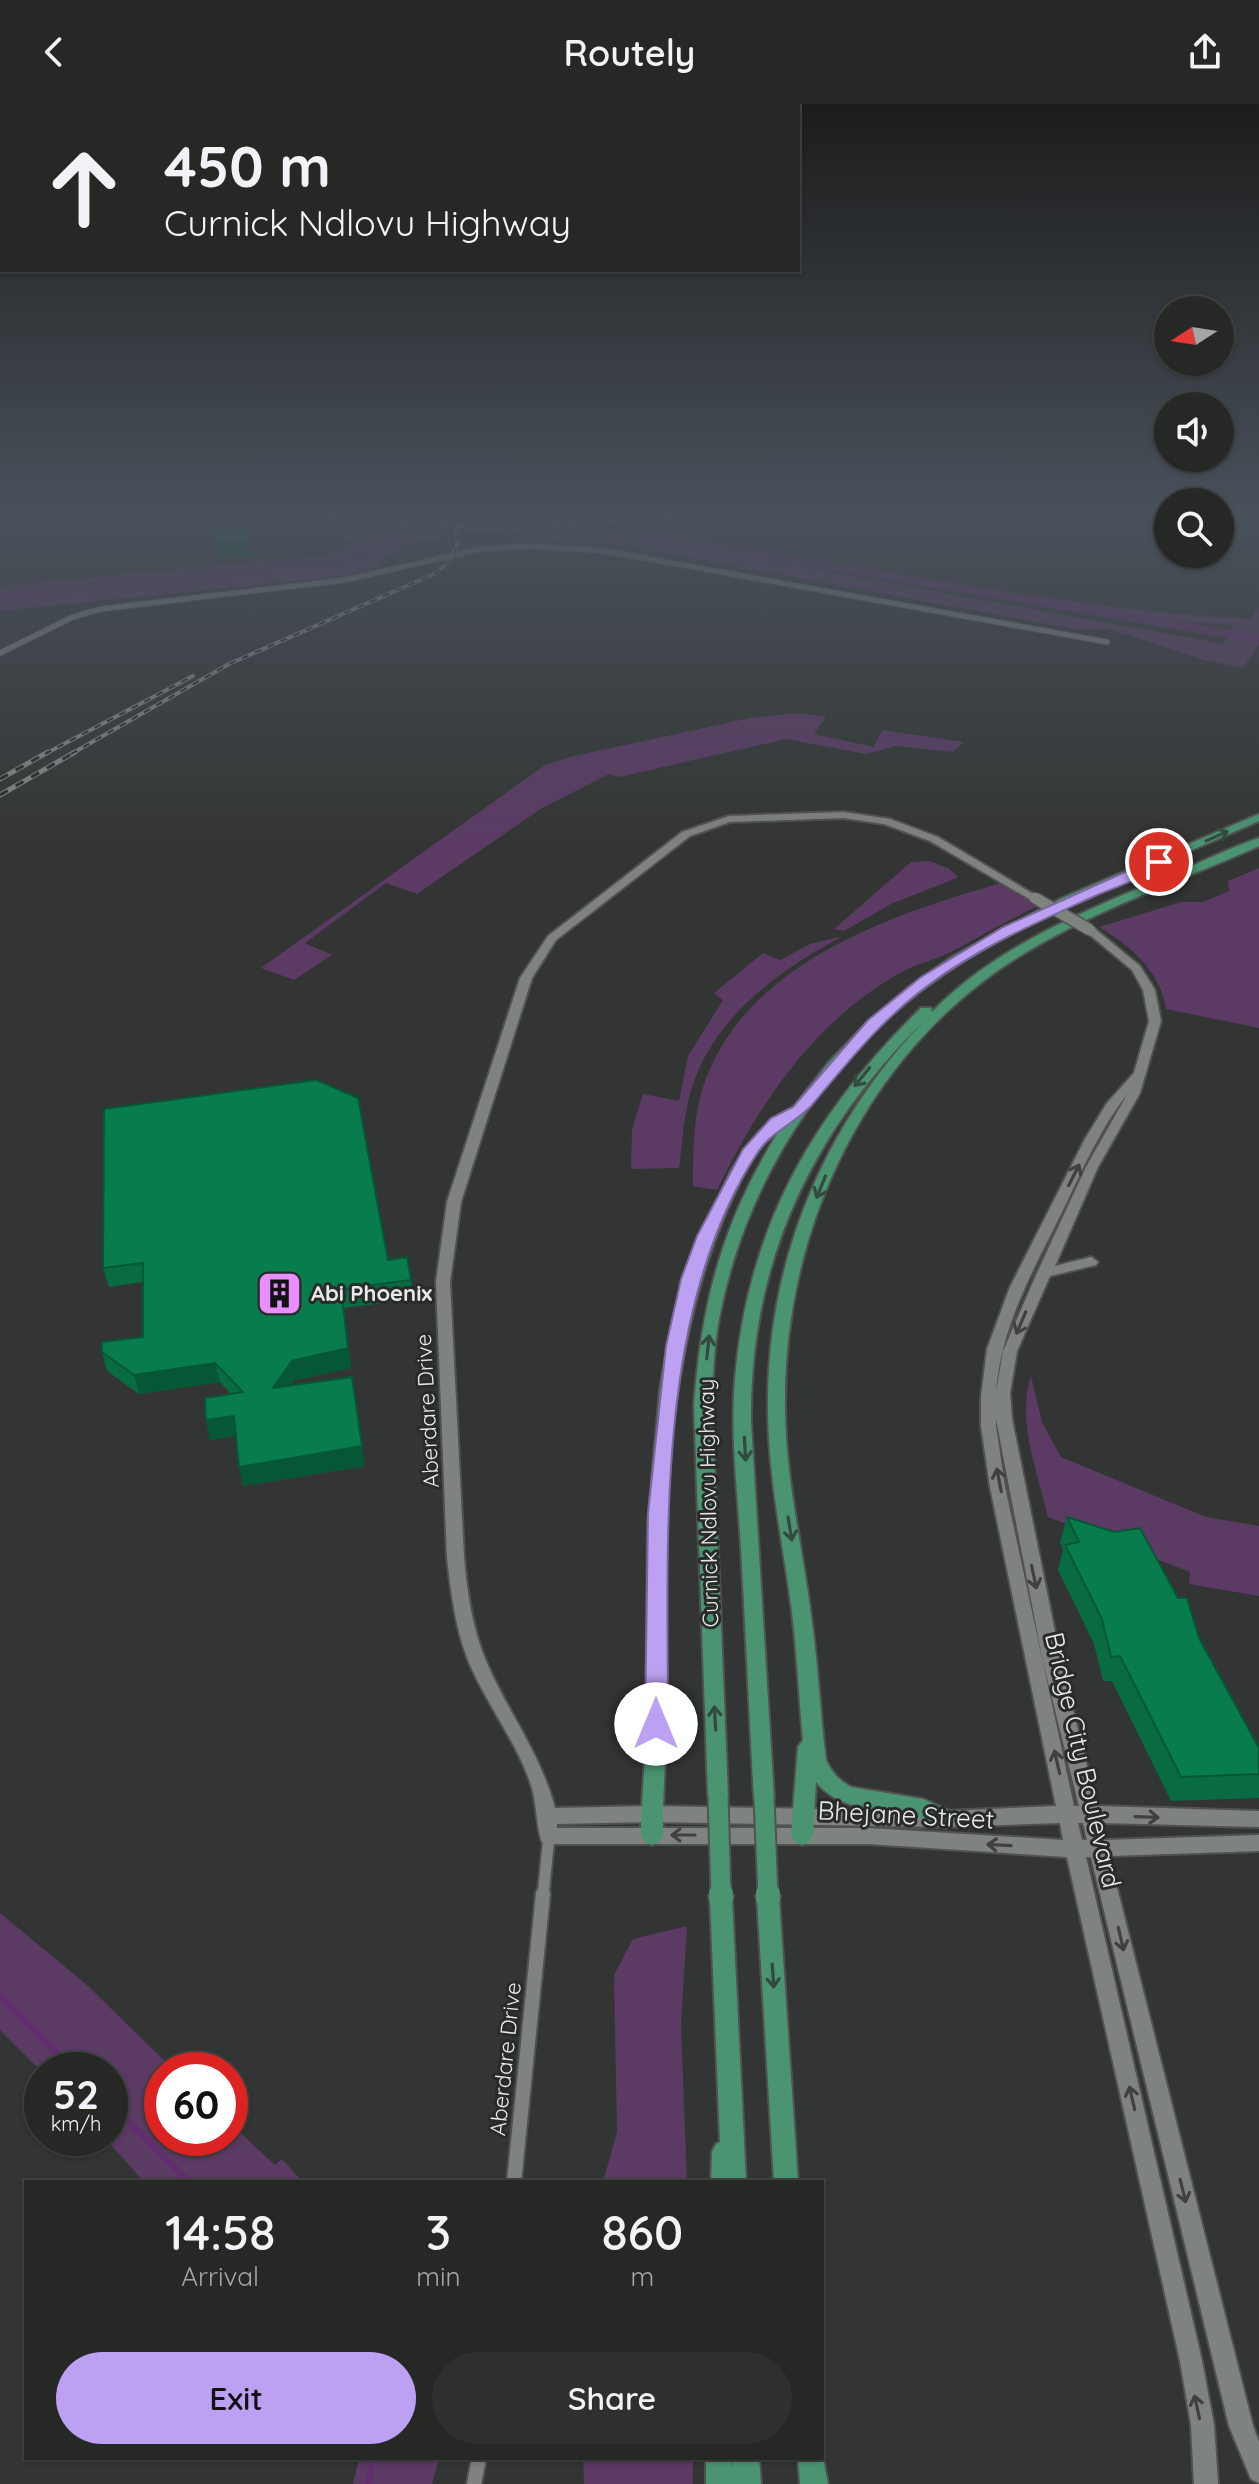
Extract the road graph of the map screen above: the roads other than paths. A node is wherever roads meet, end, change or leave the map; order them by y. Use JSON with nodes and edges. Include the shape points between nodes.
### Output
{"nodes":[{"id":1,"x":53,"y":627,"type":"edge"},
{"id":2,"x":1025,"y":627,"type":"edge"},
{"id":3,"x":1107,"y":642,"type":"dead end"},
{"id":4,"x":0,"y":653,"type":"edge"},
{"id":5,"x":1259,"y":817,"type":"edge"},
{"id":6,"x":1259,"y":839,"type":"edge"},
{"id":7,"x":1035,"y":898,"type":"joint"},
{"id":8,"x":1131,"y":1086,"type":"junction"},
{"id":9,"x":798,"y":1110,"type":"junction"},
{"id":10,"x":1091,"y":1262,"type":"dead end"},
{"id":11,"x":1044,"y":1273,"type":"junction"},
{"id":12,"x":1017,"y":1534,"type":"junction"},
{"id":13,"x":810,"y":1709,"type":"junction"},
{"id":14,"x":1069,"y":1814,"type":"junction"},
{"id":15,"x":1089,"y":1815,"type":"junction"},
{"id":16,"x":549,"y":1816,"type":"junction"},
{"id":17,"x":945,"y":1819,"type":"junction"},
{"id":18,"x":1259,"y":1819,"type":"edge"},
{"id":19,"x":652,"y":1824,"type":"junction"},
{"id":20,"x":802,"y":1825,"type":"junction"},
{"id":21,"x":549,"y":1836,"type":"junction"},
{"id":22,"x":1259,"y":1843,"type":"edge"},
{"id":23,"x":1077,"y":1849,"type":"junction"},
{"id":24,"x":1099,"y":1849,"type":"junction"},
{"id":25,"x":731,"y":2091,"type":"junction"},
{"id":26,"x":514,"y":2180,"type":"edge"},
{"id":27,"x":723,"y":2180,"type":"edge"},
{"id":28,"x":734,"y":2180,"type":"edge"},
{"id":29,"x":786,"y":2180,"type":"edge"},
{"id":30,"x":479,"y":2460,"type":"edge"},
{"id":31,"x":719,"y":2460,"type":"edge"},
{"id":32,"x":746,"y":2460,"type":"edge"},
{"id":33,"x":802,"y":2460,"type":"edge"},
{"id":34,"x":811,"y":2460,"type":"edge"},
{"id":35,"x":1259,"y":2471,"type":"edge"},
{"id":36,"x":474,"y":2484,"type":"edge"},
{"id":37,"x":720,"y":2484,"type":"edge"},
{"id":38,"x":747,"y":2484,"type":"edge"},
{"id":39,"x":803,"y":2484,"type":"edge"},
{"id":40,"x":814,"y":2484,"type":"edge"},
{"id":41,"x":1206,"y":2484,"type":"edge"}],
"edges":[{"from":1,"to":4,"type":"street"},
{"from":2,"to":3,"type":"street"},
{"from":9,"to":5,"type":"main road","name":"Curnick Ndlovu Highway","one_way":true,"via":[[873,1023],[959,958],[1008,930]]},
{"from":6,"to":13,"type":"main road","one_way":true,"via":[[1088,915],[995,967],[928,1022],[868,1096],[843,1137],[798,1247],[776,1396]]},
{"from":6,"to":29,"type":"main road","name":"Curnick Ndlovu Highway","one_way":true,"bridge":true,"via":[[1059,923],[957,986],[878,1058],[837,1111],[792,1183],[760,1271],[743,1379]]},
{"from":7,"to":8,"type":"street","name":"Bridge City Boulevard","bridge":true,"via":[[1126,957],[1149,990],[1155,1021]]},
{"from":7,"to":16,"type":"street","name":"Aberdare Drive","via":[[934,839],[886,821],[844,815],[729,819],[675,841],[552,938],[533,962],[454,1202],[443,1282],[458,1593],[469,1639],[526,1748]]},
{"from":8,"to":11,"type":"street","name":"Bridge City Boulevard"},
{"from":12,"to":8,"type":"street","name":"Bridge City Boulevard","one_way":true,"via":[[992,1443],[989,1372],[997,1338],[1104,1116]]},
{"from":9,"to":19,"type":"main road","via":[[765,1133],[730,1186],[700,1250],[681,1319],[659,1491]]},
{"from":25,"to":9,"type":"main road","name":"Curnick Ndlovu Highway","one_way":true,"bridge":true,"via":[[703,1405],[722,1272],[745,1204]]},
{"from":10,"to":11,"type":"street"},
{"from":11,"to":12,"type":"street","name":"Bridge City Boulevard","one_way":true,"via":[[1010,1351],[1003,1393]]},
{"from":14,"to":12,"type":"street","name":"Bridge City Boulevard","one_way":true},
{"from":12,"to":15,"type":"street","name":"Bridge City Boulevard","one_way":true},
{"from":13,"to":17,"type":"main road","via":[[820,1775],[837,1791],[922,1807]]},
{"from":13,"to":20,"type":"main road"},
{"from":14,"to":15,"type":"street","name":"Bhejane Street"},
{"from":14,"to":17,"type":"street","name":"Bhejane Street"},
{"from":14,"to":23,"type":"street","name":"Bridge City Boulevard"},
{"from":15,"to":18,"type":"street","name":"Bhejane Street","one_way":true},
{"from":15,"to":24,"type":"street","name":"Bridge City Boulevard"},
{"from":16,"to":19,"type":"street","name":"Bhejane Street"},
{"from":16,"to":21,"type":"street","name":"Aberdare Drive"},
{"from":17,"to":20,"type":"street","name":"Bhejane Street"},
{"from":19,"to":20,"type":"street","name":"Bhejane Street"},
{"from":19,"to":21,"type":"street","name":"Bhejane Street"},
{"from":23,"to":20,"type":"street","name":"Bhejane Street","one_way":true},
{"from":21,"to":26,"type":"street","name":"Aberdare Drive"},
{"from":22,"to":24,"type":"street","name":"Bhejane Street"},
{"from":23,"to":24,"type":"street","name":"Bhejane Street"},
{"from":41,"to":23,"type":"street","name":"Bridge City Boulevard","one_way":true,"via":[[1204,2436]]},
{"from":24,"to":35,"type":"street","name":"Bridge City Boulevard","one_way":true,"via":[[1241,2426]]},
{"from":25,"to":27,"type":"main road"},
{"from":25,"to":28,"type":"main road","name":"Curnick Ndlovu Highway"},
{"from":30,"to":36,"type":"street"},
{"from":31,"to":37,"type":"main road"},
{"from":32,"to":38,"type":"main road"},
{"from":33,"to":39,"type":"main road"},
{"from":34,"to":40,"type":"main road"}]}
